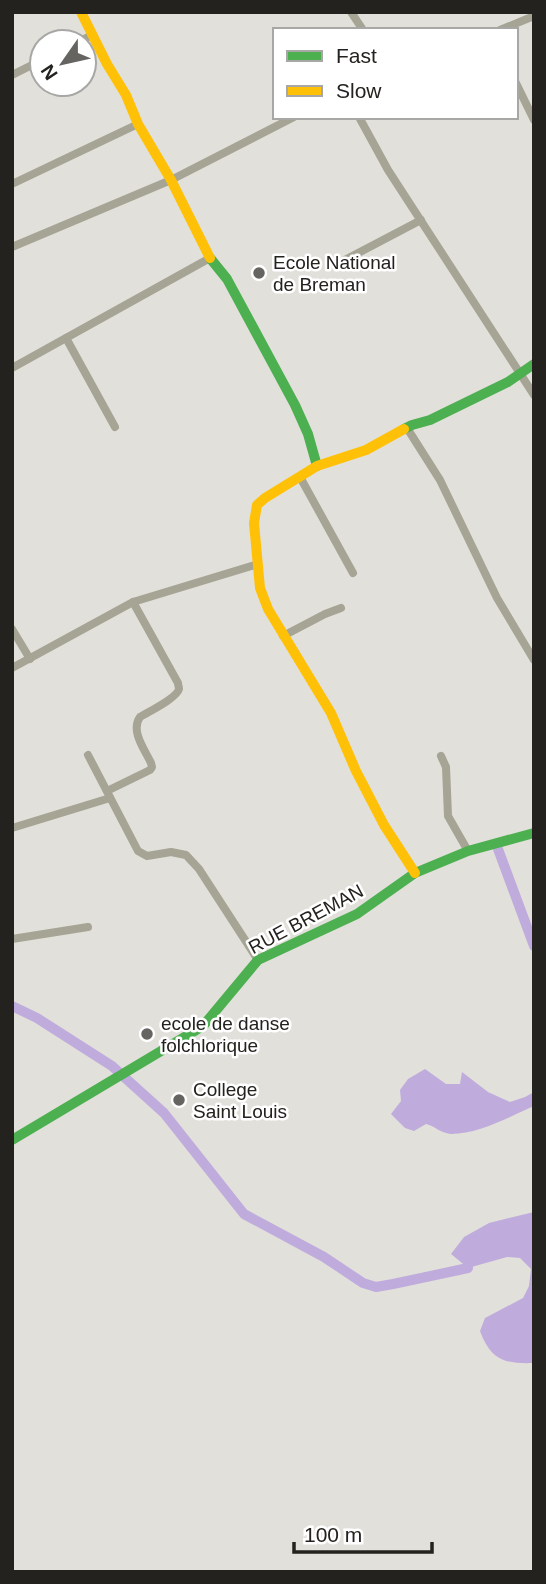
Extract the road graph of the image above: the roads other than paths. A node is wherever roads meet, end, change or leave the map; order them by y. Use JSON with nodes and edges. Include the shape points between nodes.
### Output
{"nodes":[{"id":1,"x":81,"y":12,"type":"edge"},
{"id":2,"x":351,"y":12,"type":"edge"},
{"id":3,"x":534,"y":16,"type":"edge"},
{"id":4,"x":89,"y":28,"type":"edge"},
{"id":5,"x":362,"y":28,"type":"edge"},
{"id":6,"x":505,"y":28,"type":"edge"},
{"id":7,"x":98,"y":47,"type":"edge"},
{"id":8,"x":28,"y":67,"type":"edge"},
{"id":9,"x":12,"y":75,"type":"edge"},
{"id":10,"x":518,"y":87,"type":"edge"},
{"id":11,"x":290,"y":119,"type":"edge"},
{"id":12,"x":360,"y":119,"type":"edge"},
{"id":13,"x":534,"y":120,"type":"edge"},
{"id":14,"x":138,"y":124,"type":"junction"},
{"id":15,"x":171,"y":180,"type":"junction"},
{"id":16,"x":12,"y":184,"type":"edge"},
{"id":17,"x":421,"y":220,"type":"junction"},
{"id":18,"x":12,"y":247,"type":"edge"},
{"id":19,"x":210,"y":258,"type":"junction"},
{"id":20,"x":341,"y":262,"type":"dead end"},
{"id":21,"x":66,"y":338,"type":"junction"},
{"id":22,"x":534,"y":364,"type":"edge"},
{"id":23,"x":12,"y":368,"type":"edge"},
{"id":24,"x":519,"y":373,"type":"junction"},
{"id":25,"x":534,"y":395,"type":"edge"},
{"id":26,"x":115,"y":427,"type":"dead end"},
{"id":27,"x":407,"y":428,"type":"junction"},
{"id":28,"x":317,"y":466,"type":"junction"},
{"id":29,"x":300,"y":477,"type":"junction"},
{"id":30,"x":258,"y":564,"type":"junction"},
{"id":31,"x":353,"y":573,"type":"dead end"},
{"id":32,"x":133,"y":602,"type":"junction"},
{"id":33,"x":341,"y":608,"type":"dead end"},
{"id":34,"x":12,"y":629,"type":"edge"},
{"id":35,"x":283,"y":636,"type":"junction"},
{"id":36,"x":30,"y":659,"type":"junction"},
{"id":37,"x":534,"y":660,"type":"edge"},
{"id":38,"x":12,"y":668,"type":"edge"},
{"id":39,"x":88,"y":755,"type":"dead end"},
{"id":40,"x":442,"y":756,"type":"dead end"},
{"id":41,"x":109,"y":794,"type":"junction"},
{"id":42,"x":12,"y":828,"type":"edge"},
{"id":43,"x":534,"y":833,"type":"edge"},
{"id":44,"x":468,"y":851,"type":"junction"},
{"id":45,"x":415,"y":873,"type":"junction"},
{"id":46,"x":88,"y":927,"type":"dead end"},
{"id":47,"x":12,"y":939,"type":"edge"},
{"id":48,"x":258,"y":960,"type":"junction"},
{"id":49,"x":12,"y":1140,"type":"edge"}],
"edges":[{"from":1,"to":4,"type":"street"},
{"from":2,"to":5,"type":"street"},
{"from":3,"to":6,"type":"street"},
{"from":7,"to":14,"type":"street"},
{"from":8,"to":9,"type":"street"},
{"from":10,"to":13,"type":"street"},
{"from":11,"to":15,"type":"street"},
{"from":12,"to":17,"type":"street"},
{"from":14,"to":15,"type":"street"},
{"from":14,"to":16,"type":"street"},
{"from":15,"to":18,"type":"street"},
{"from":15,"to":19,"type":"street"},
{"from":17,"to":20,"type":"street"},
{"from":17,"to":24,"type":"street"},
{"from":19,"to":21,"type":"street"},
{"from":19,"to":28,"type":"street","via":[[227,279],[295,405]]},
{"from":21,"to":23,"type":"street"},
{"from":21,"to":26,"type":"street"},
{"from":22,"to":24,"type":"street"},
{"from":24,"to":25,"type":"street"},
{"from":24,"to":27,"type":"street"},
{"from":27,"to":28,"type":"street","via":[[366,450]]},
{"from":27,"to":37,"type":"street"},
{"from":28,"to":29,"type":"street"},
{"from":29,"to":30,"type":"street","via":[[257,505]]},
{"from":29,"to":31,"type":"street"},
{"from":30,"to":32,"type":"street"},
{"from":30,"to":35,"type":"street","via":[[260,588]]},
{"from":32,"to":36,"type":"street"},
{"from":32,"to":41,"type":"street","via":[[179,688],[172,698],[136,722],[152,767]]},
{"from":33,"to":35,"type":"street"},
{"from":34,"to":36,"type":"street"},
{"from":35,"to":45,"type":"street","via":[[331,713],[384,825]]},
{"from":36,"to":38,"type":"street"},
{"from":39,"to":41,"type":"street"},
{"from":40,"to":44,"type":"street","via":[[448,816]]},
{"from":41,"to":42,"type":"street"},
{"from":41,"to":48,"type":"street","via":[[138,851],[147,856],[186,855],[199,869]]},
{"from":43,"to":44,"type":"street","name":"RUE BREMAN"},
{"from":44,"to":45,"type":"street","name":"RUE BREMAN"},
{"from":45,"to":48,"type":"street","name":"RUE BREMAN","via":[[357,915]]},
{"from":46,"to":47,"type":"street"},
{"from":48,"to":49,"type":"street","name":"RUE BREMAN","via":[[203,1026]]}]}
